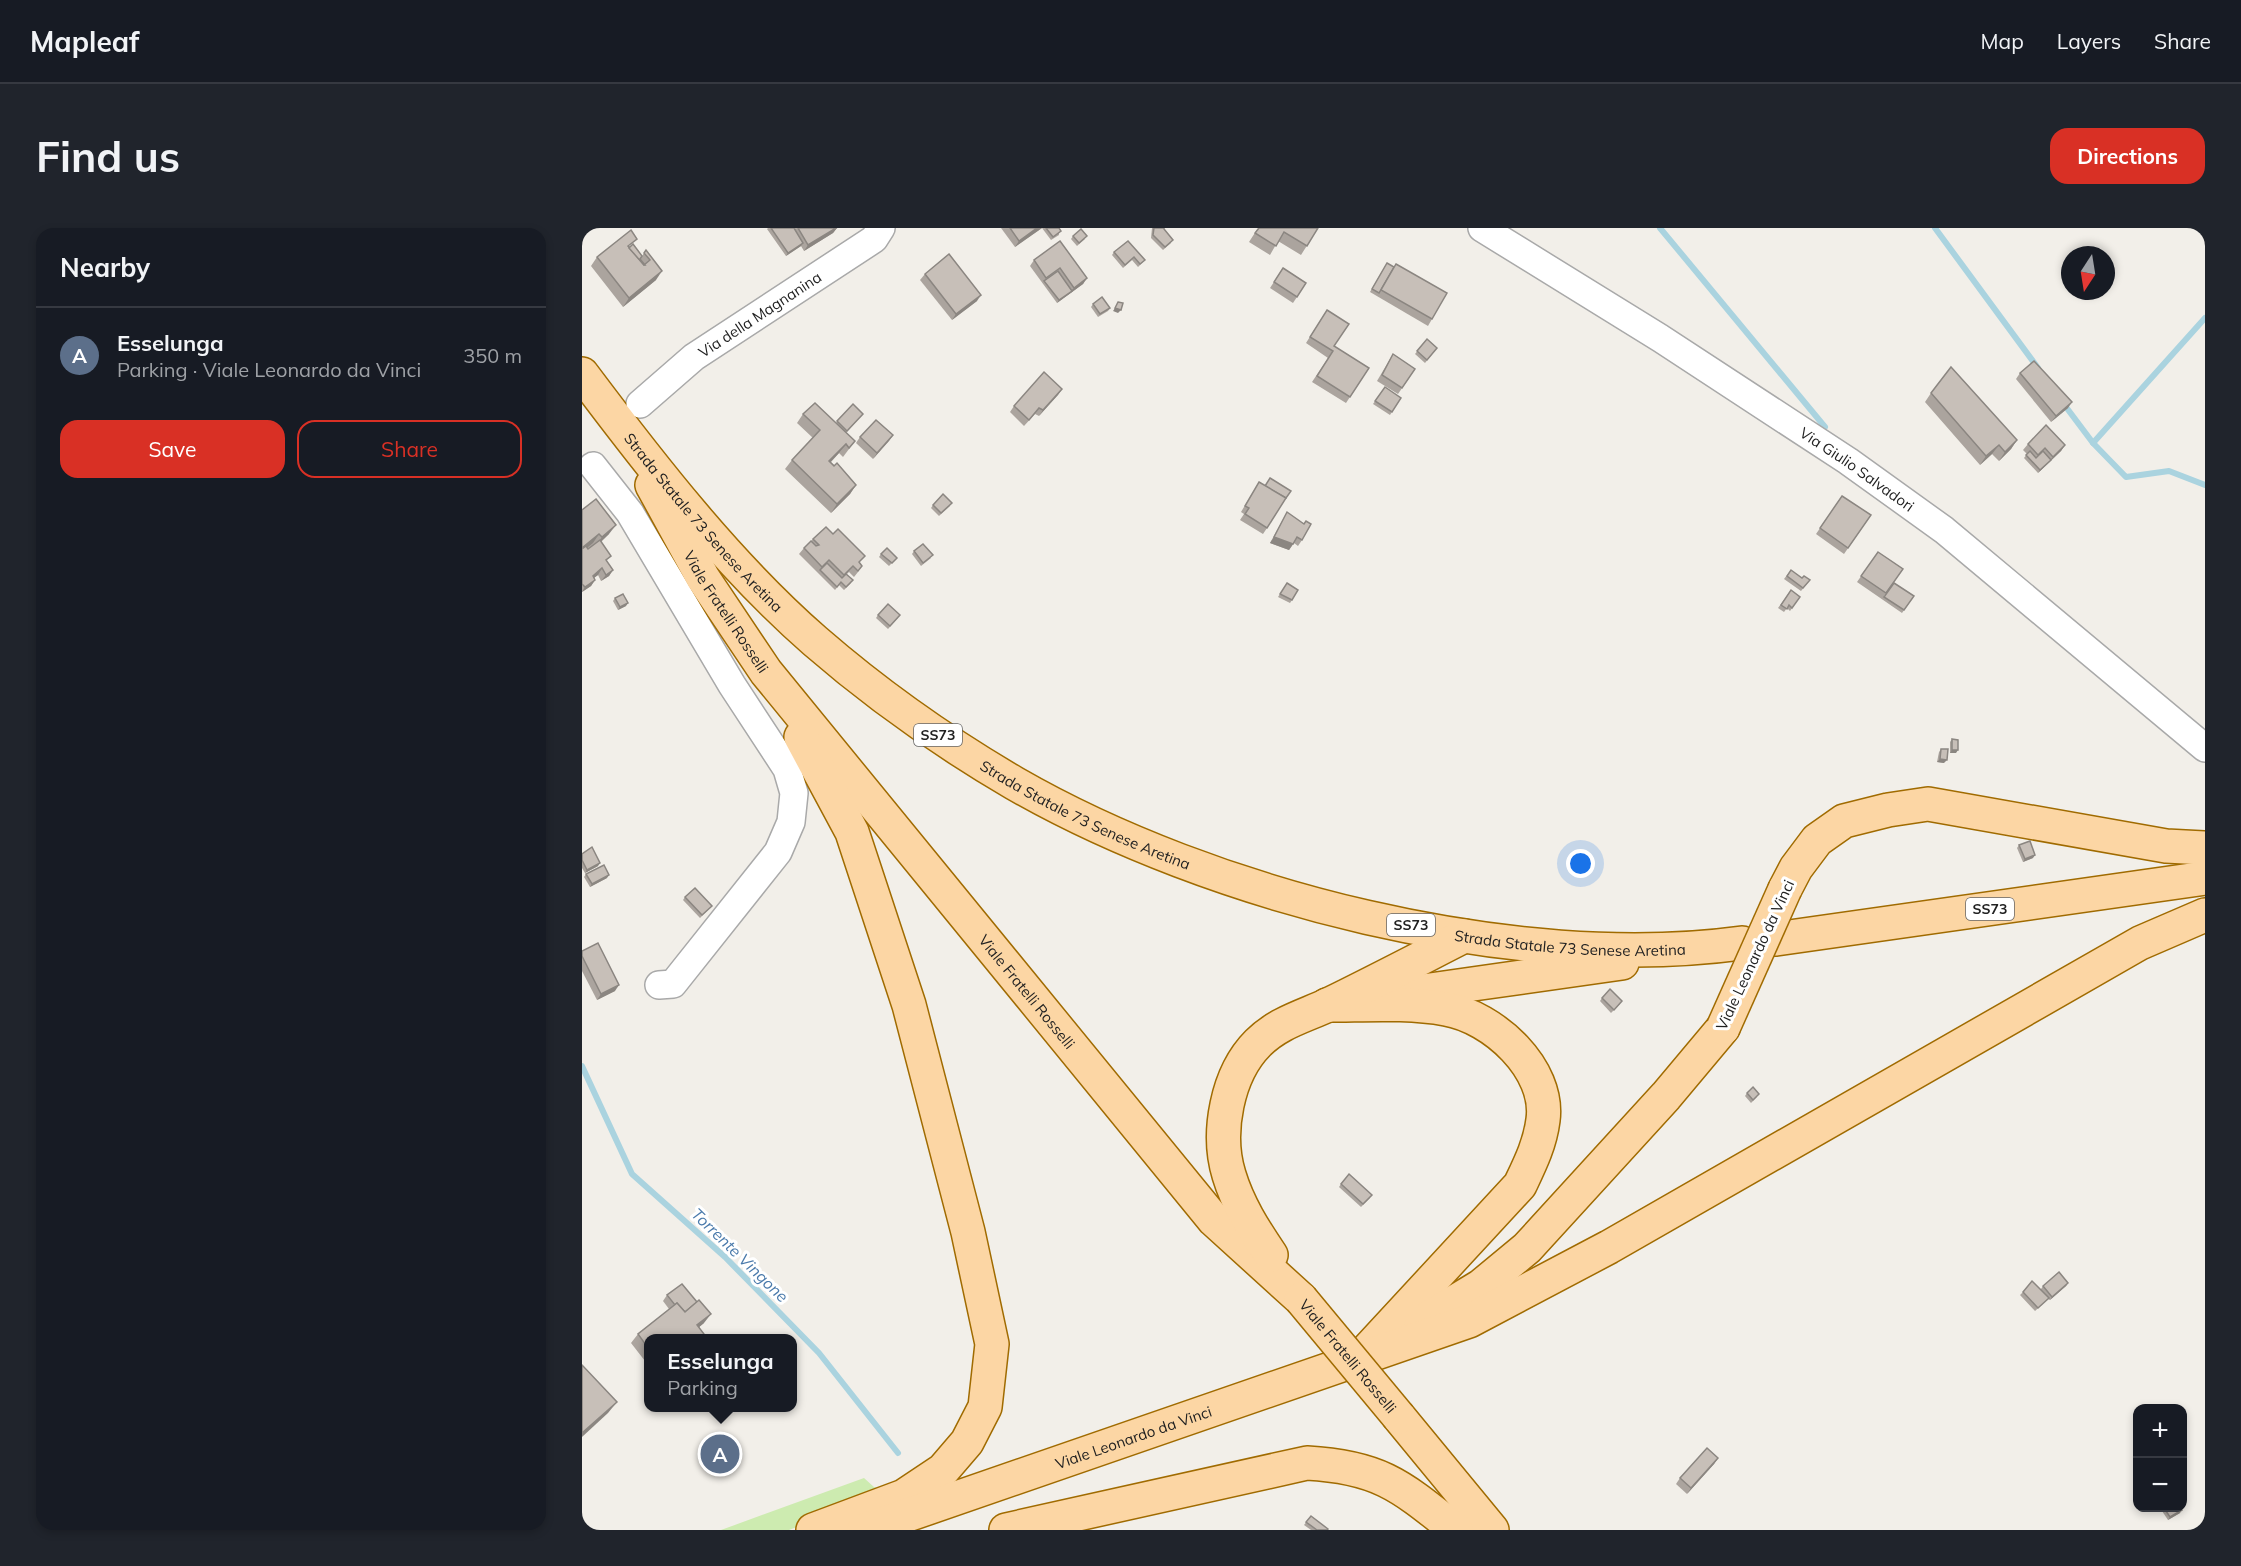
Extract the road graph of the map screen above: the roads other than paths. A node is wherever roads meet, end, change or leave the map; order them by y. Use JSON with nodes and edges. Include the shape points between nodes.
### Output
{"nodes":[{"id":1,"x":881,"y":228,"type":"edge"},
{"id":2,"x":1482,"y":228,"type":"edge"},
{"id":3,"x":582,"y":374,"type":"edge"},
{"id":4,"x":626,"y":410,"type":"junction"},
{"id":5,"x":594,"y":465,"type":"edge"},
{"id":6,"x":766,"y":672,"type":"junction"},
{"id":7,"x":2205,"y":748,"type":"edge"},
{"id":8,"x":2205,"y":848,"type":"edge"},
{"id":9,"x":2205,"y":878,"type":"edge"},
{"id":10,"x":2205,"y":915,"type":"edge"},
{"id":11,"x":1464,"y":936,"type":"junction"},
{"id":12,"x":1776,"y":939,"type":"dead end"},
{"id":13,"x":1742,"y":943,"type":"dead end"},
{"id":14,"x":1700,"y":949,"type":"junction"},
{"id":15,"x":659,"y":985,"type":"dead end"},
{"id":16,"x":1456,"y":986,"type":"junction"},
{"id":17,"x":1327,"y":1005,"type":"junction"},
{"id":18,"x":1301,"y":1299,"type":"junction"},
{"id":19,"x":1404,"y":1345,"type":"junction"},
{"id":20,"x":1359,"y":1359,"type":"junction"},
{"id":21,"x":813,"y":1530,"type":"edge"},
{"id":22,"x":864,"y":1530,"type":"edge"},
{"id":23,"x":1006,"y":1530,"type":"edge"},
{"id":24,"x":1456,"y":1530,"type":"edge"},
{"id":25,"x":1492,"y":1530,"type":"edge"}],
"edges":[{"from":1,"to":4,"type":"street","name":"Via della Magnanina","via":[[874,239],[694,357]]},
{"from":2,"to":7,"type":"street","name":"Via Giulio Salvadori","via":[[1660,338],[1896,495],[1944,530]]},
{"from":3,"to":4,"type":"main road","name":"Strada Statale 73 Senese Aretina","number":"SS73"},
{"from":4,"to":6,"type":"main road","name":"Viale Fratelli Rosselli","via":[[703,578]]},
{"from":4,"to":11,"type":"main road","name":"Strada Statale 73 Senese Aretina","number":"SS73","via":[[706,528],[772,599],[814,640],[948,742],[1017,784],[1107,829],[1193,864],[1281,895]]},
{"from":5,"to":15,"type":"street","via":[[630,513],[787,769],[794,793],[791,822],[778,852],[673,984]]},
{"from":6,"to":18,"type":"main road","name":"Viale Fratelli Rosselli","via":[[1214,1220]]},
{"from":6,"to":21,"type":"main road","via":[[852,832],[909,1005],[968,1232],[992,1344],[985,1407],[967,1442],[943,1470],[904,1496]]},
{"from":8,"to":19,"type":"main road","name":"Viale Leonardo da Vinci","bridge":true,"via":[[2166,846],[1928,804],[1844,821],[1817,840],[1796,868],[1724,1028],[1527,1248],[1480,1286],[1430,1317]]},
{"from":9,"to":12,"type":"main road","number":"SS73"},
{"from":10,"to":19,"type":"main road","name":"Viale Leonardo da Vinci","via":[[2140,943],[1541,1284],[1469,1321]]},
{"from":11,"to":14,"type":"main road","name":"Strada Statale 73 Senese Aretina","number":"SS73","via":[[1540,945]]},
{"from":11,"to":16,"type":"main road","via":[[1467,960]]},
{"from":11,"to":17,"type":"main road"},
{"from":13,"to":14,"type":"main road","name":"Strada Statale 73 Senese Aretina","number":"SS73"},
{"from":14,"to":16,"type":"main road"},
{"from":16,"to":17,"type":"main road"},
{"from":17,"to":18,"type":"main road","via":[[1295,1017],[1257,1044],[1236,1076],[1224,1131],[1228,1173],[1236,1195]]},
{"from":17,"to":20,"type":"main road","via":[[1448,1009],[1480,1021],[1511,1042],[1537,1078],[1544,1118],[1536,1152],[1520,1185]]},
{"from":18,"to":25,"type":"main road","name":"Viale Fratelli Rosselli","bridge":true},
{"from":19,"to":20,"type":"main road","name":"Viale Leonardo da Vinci"},
{"from":20,"to":22,"type":"main road","name":"Viale Leonardo da Vinci"},
{"from":23,"to":24,"type":"main road","via":[[1307,1463],[1372,1472],[1403,1488]]}]}
